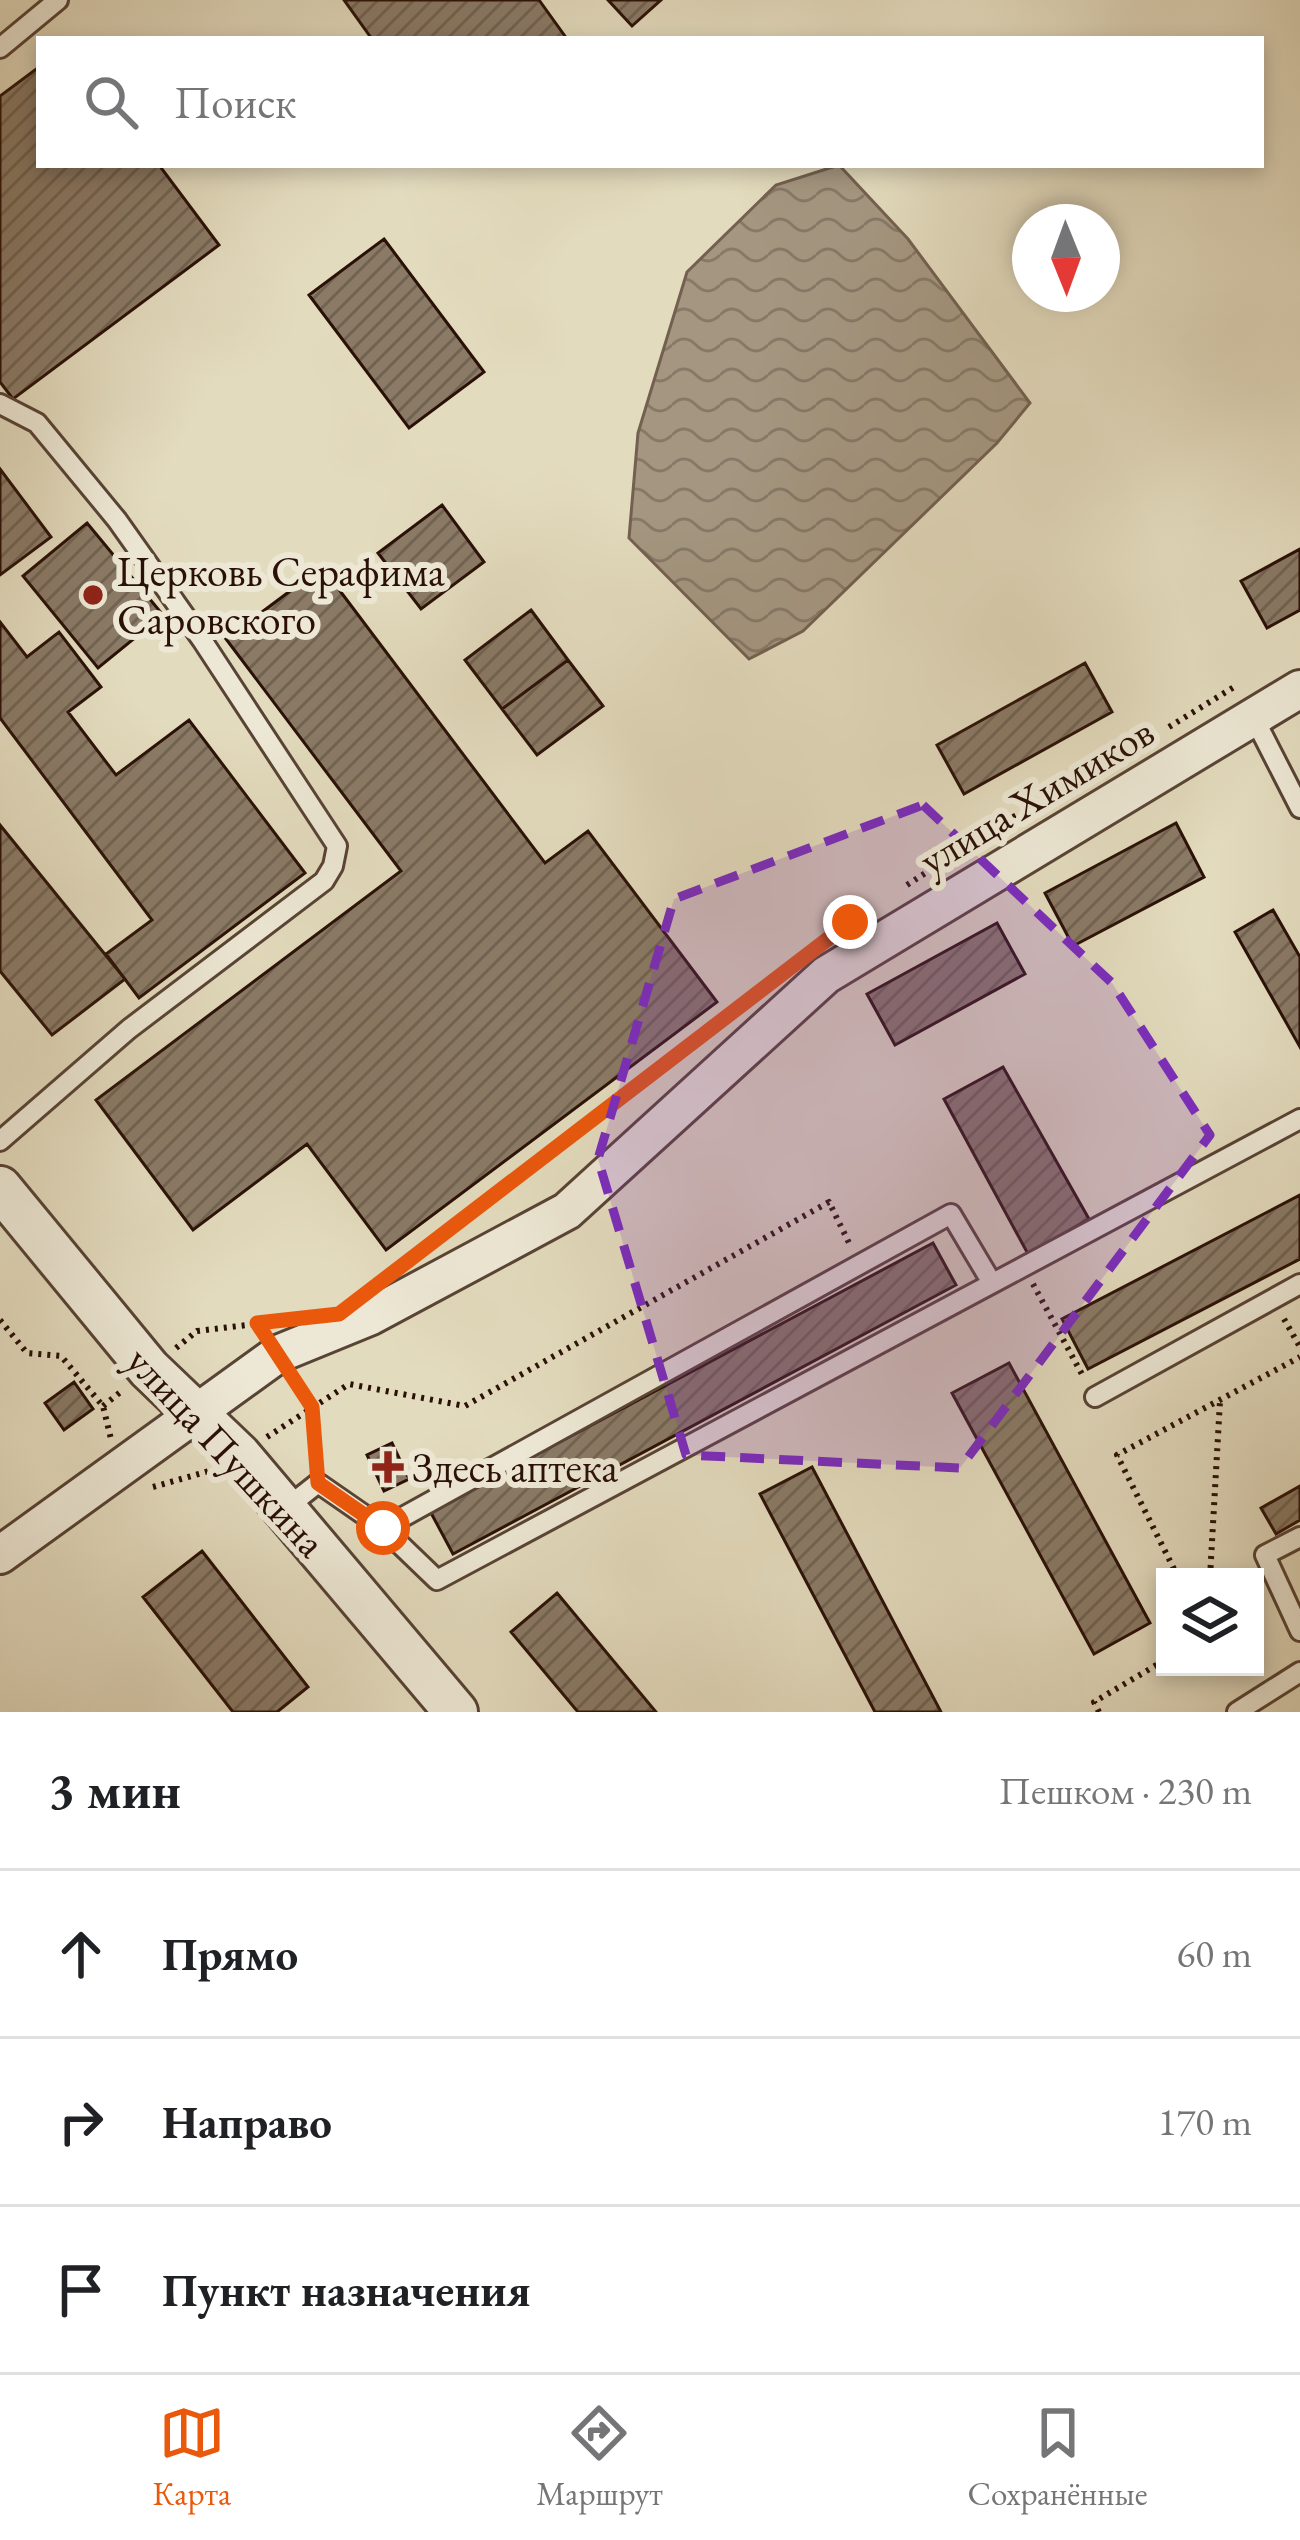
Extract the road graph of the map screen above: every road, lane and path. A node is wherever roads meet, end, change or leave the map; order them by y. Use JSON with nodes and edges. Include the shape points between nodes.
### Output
{"nodes":[{"id":1,"x":52,"y":2,"type":"edge"},
{"id":2,"x":0,"y":48,"type":"edge"},
{"id":3,"x":0,"y":404,"type":"edge"},
{"id":4,"x":1300,"y":688,"type":"edge"},
{"id":5,"x":1249,"y":699,"type":"junction"},
{"id":6,"x":1300,"y":808,"type":"edge"},
{"id":7,"x":904,"y":887,"type":"dead end"},
{"id":8,"x":737,"y":1009,"type":"dead end"},
{"id":9,"x":1300,"y":1119,"type":"edge"},
{"id":10,"x":0,"y":1141,"type":"edge"},
{"id":11,"x":0,"y":1188,"type":"edge"},
{"id":12,"x":415,"y":1256,"type":"dead end"},
{"id":13,"x":861,"y":1266,"type":"junction"},
{"id":14,"x":1023,"y":1266,"type":"junction"},
{"id":15,"x":992,"y":1283,"type":"junction"},
{"id":16,"x":1300,"y":1284,"type":"edge"},
{"id":17,"x":1273,"y":1299,"type":"junction"},
{"id":18,"x":0,"y":1320,"type":"edge"},
{"id":19,"x":257,"y":1323,"type":"junction"},
{"id":20,"x":278,"y":1338,"type":"junction"},
{"id":21,"x":1300,"y":1347,"type":"edge"},
{"id":22,"x":1300,"y":1357,"type":"edge"},
{"id":23,"x":149,"y":1369,"type":"junction"},
{"id":24,"x":1095,"y":1397,"type":"joint"},
{"id":25,"x":1220,"y":1400,"type":"junction"},
{"id":26,"x":103,"y":1406,"type":"junction"},
{"id":27,"x":312,"y":1407,"type":"junction"},
{"id":28,"x":194,"y":1412,"type":"junction"},
{"id":29,"x":94,"y":1451,"type":"dead end"},
{"id":30,"x":302,"y":1496,"type":"junction"},
{"id":31,"x":383,"y":1528,"type":"junction"},
{"id":32,"x":1300,"y":1537,"type":"edge"},
{"id":33,"x":0,"y":1555,"type":"edge"},
{"id":34,"x":1174,"y":1568,"type":"edge"},
{"id":35,"x":1211,"y":1568,"type":"edge"},
{"id":36,"x":1300,"y":1630,"type":"edge"},
{"id":37,"x":1156,"y":1665,"type":"edge"},
{"id":38,"x":1300,"y":1672,"type":"edge"},
{"id":39,"x":456,"y":1712,"type":"edge"},
{"id":40,"x":1100,"y":1712,"type":"edge"},
{"id":41,"x":1237,"y":1712,"type":"edge"}],
"edges":[{"from":1,"to":2,"type":"lane"},
{"from":3,"to":10,"type":"lane","via":[[37,423],[117,520],[337,846],[324,881],[129,1029]]},
{"from":4,"to":5,"type":"street","name":"улица Химиков"},
{"from":5,"to":6,"type":"lane"},
{"from":5,"to":7,"type":"path","via":[[994,828]]},
{"from":5,"to":20,"type":"street","name":"улица Химиков","via":[[826,975],[567,1210],[371,1316]]},
{"from":8,"to":12,"type":"path"},
{"from":9,"to":14,"type":"lane"},
{"from":11,"to":23,"type":"street","name":"улица Пушкина"},
{"from":13,"to":15,"type":"lane","via":[[951,1214]]},
{"from":13,"to":27,"type":"path","via":[[829,1202],[465,1406],[349,1384]]},
{"from":13,"to":31,"type":"lane"},
{"from":14,"to":15,"type":"lane"},
{"from":14,"to":24,"type":"path"},
{"from":15,"to":31,"type":"lane","via":[[437,1580]]},
{"from":16,"to":17,"type":"lane"},
{"from":17,"to":21,"type":"path"},
{"from":17,"to":24,"type":"lane"},
{"from":18,"to":26,"type":"path","via":[[27,1353],[61,1356]]},
{"from":19,"to":20,"type":"path"},
{"from":19,"to":20,"type":"path"},
{"from":19,"to":23,"type":"path","via":[[197,1331]]},
{"from":20,"to":27,"type":"path"},
{"from":20,"to":28,"type":"street","name":"улица Химиков"},
{"from":22,"to":25,"type":"path"},
{"from":23,"to":26,"type":"path"},
{"from":23,"to":28,"type":"street","name":"улица Пушкина"},
{"from":25,"to":34,"type":"path","via":[[1117,1455]]},
{"from":25,"to":35,"type":"path"},
{"from":26,"to":29,"type":"path","via":[[111,1439]]},
{"from":27,"to":30,"type":"path"},
{"from":28,"to":30,"type":"street","name":"улица Пушкина","via":[[239,1455]]},
{"from":28,"to":33,"type":"street","name":"улица Химиков"},
{"from":30,"to":31,"type":"lane"},
{"from":30,"to":39,"type":"street","name":"улица Пушкина"},
{"from":32,"to":36,"type":"lane","via":[[1265,1556]]},
{"from":37,"to":40,"type":"path","via":[[1094,1702]]},
{"from":38,"to":41,"type":"lane"}]}
